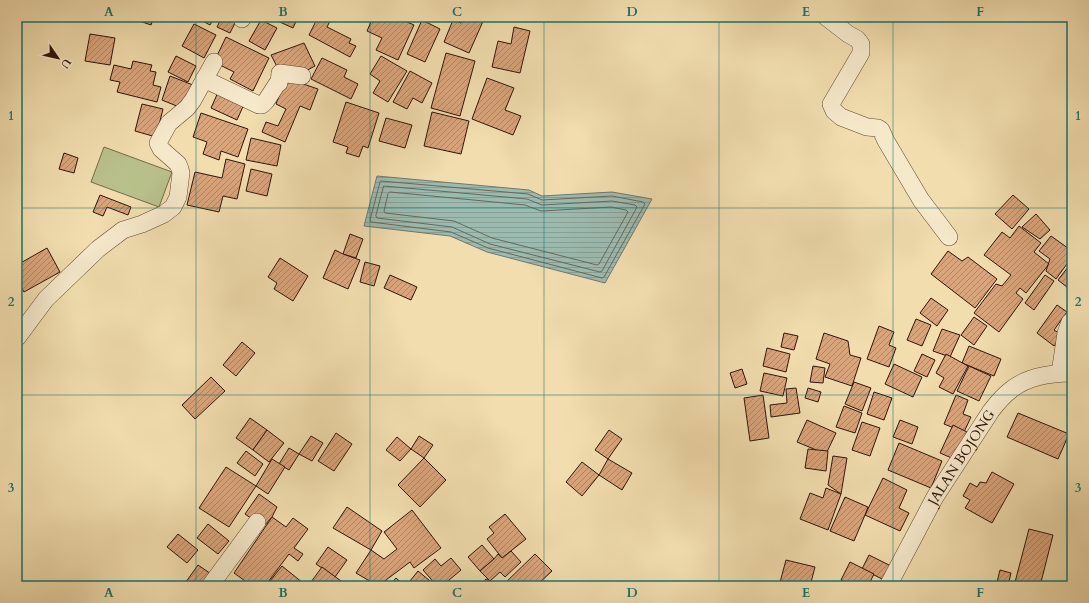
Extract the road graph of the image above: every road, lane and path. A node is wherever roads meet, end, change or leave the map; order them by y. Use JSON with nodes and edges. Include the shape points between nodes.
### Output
{"nodes":[{"id":1,"x":826,"y":17,"type":"edge"},
{"id":2,"x":214,"y":62,"type":"dead end"},
{"id":3,"x":302,"y":76,"type":"dead end"},
{"id":4,"x":204,"y":79,"type":"junction"},
{"id":5,"x":949,"y":237,"type":"dead end"},
{"id":6,"x":1070,"y":322,"type":"dead end"},
{"id":7,"x":17,"y":338,"type":"edge"},
{"id":8,"x":1066,"y":373,"type":"edge"},
{"id":9,"x":257,"y":522,"type":"dead end"},
{"id":10,"x":210,"y":586,"type":"edge"},
{"id":11,"x":888,"y":586,"type":"edge"}],
"edges":[{"from":1,"to":5,"type":"street","via":[[861,44],[861,53],[831,104],[832,108],[841,117],[881,130],[921,200]]},
{"from":2,"to":4,"type":"street"},
{"from":3,"to":4,"type":"street","via":[[280,73],[279,83],[262,105]]},
{"from":4,"to":7,"type":"street","via":[[193,100],[169,123],[158,143],[178,164],[181,173],[178,198],[173,207],[164,214],[123,230],[98,249],[46,299]]},
{"from":6,"to":8,"type":"street","via":[[1066,333]]},
{"from":8,"to":11,"type":"street","name":"JALAN BOJONG","via":[[1033,378],[1000,399],[935,497]]},
{"from":9,"to":10,"type":"street"}]}
